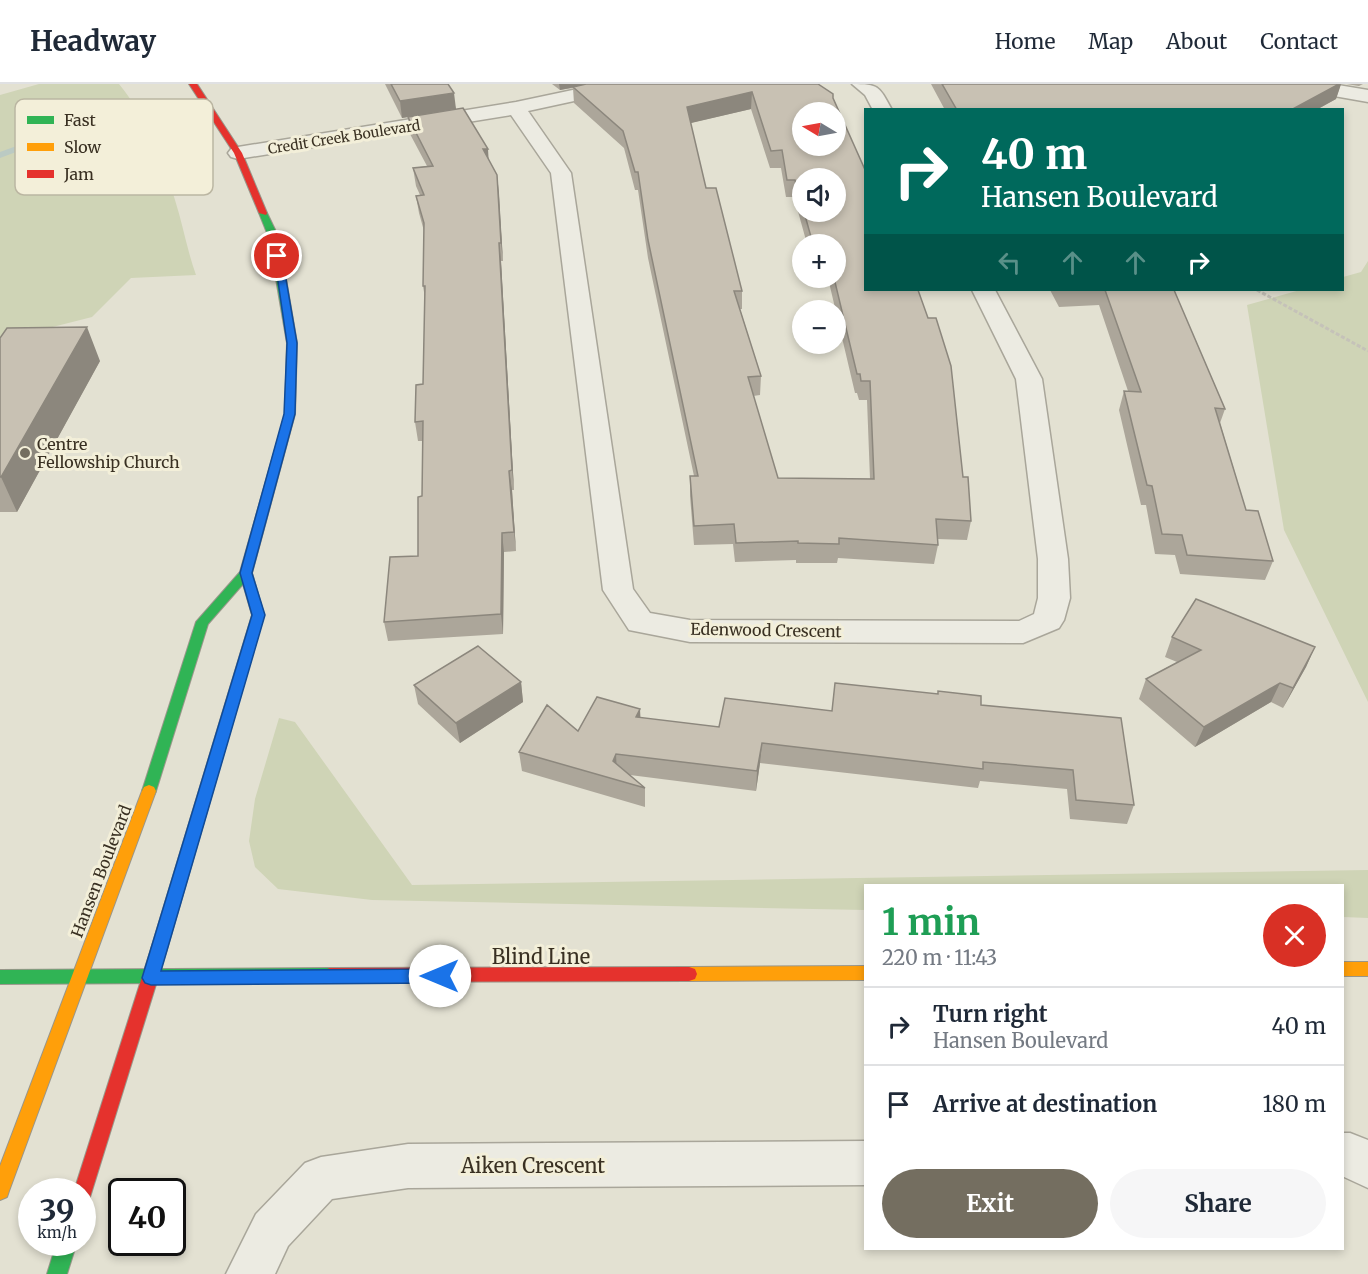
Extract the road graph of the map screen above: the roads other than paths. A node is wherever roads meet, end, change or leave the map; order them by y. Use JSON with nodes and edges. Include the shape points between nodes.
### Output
{"nodes":[{"id":1,"x":193,"y":84,"type":"edge"},
{"id":2,"x":627,"y":84,"type":"edge"},
{"id":3,"x":861,"y":84,"type":"edge"},
{"id":4,"x":1300,"y":84,"type":"edge"},
{"id":5,"x":1368,"y":96,"type":"edge"},
{"id":6,"x":203,"y":99,"type":"edge"},
{"id":7,"x":516,"y":108,"type":"junction"},
{"id":8,"x":882,"y":108,"type":"edge"},
{"id":9,"x":213,"y":115,"type":"edge"},
{"id":10,"x":238,"y":153,"type":"junction"},
{"id":11,"x":985,"y":291,"type":"edge"},
{"id":12,"x":246,"y":573,"type":"junction"},
{"id":13,"x":1344,"y":969,"type":"edge"},
{"id":14,"x":1368,"y":969,"type":"edge"},
{"id":15,"x":864,"y":973,"type":"edge"},
{"id":16,"x":0,"y":977,"type":"edge"},
{"id":17,"x":78,"y":978,"type":"junction"},
{"id":18,"x":151,"y":978,"type":"junction"},
{"id":19,"x":864,"y":1163,"type":"edge"},
{"id":20,"x":87,"y":1178,"type":"edge"},
{"id":21,"x":0,"y":1191,"type":"edge"},
{"id":22,"x":63,"y":1256,"type":"edge"},
{"id":23,"x":57,"y":1274,"type":"edge"},
{"id":24,"x":250,"y":1274,"type":"edge"}],
"edges":[{"from":1,"to":6,"type":"street","name":"Hansen Boulevard"},
{"from":2,"to":7,"type":"street","name":"Credit Creek Boulevard"},
{"from":3,"to":8,"type":"street","via":[[872,91]]},
{"from":4,"to":5,"type":"street"},
{"from":7,"to":10,"type":"street","name":"Credit Creek Boulevard"},
{"from":7,"to":11,"type":"street","name":"Edenwood Crescent","via":[[561,173],[618,590],[640,622],[690,631],[1023,632],[1048,620],[1054,598],[1053,559],[1029,379]]},
{"from":9,"to":10,"type":"street","name":"Hansen Boulevard"},
{"from":10,"to":12,"type":"street","name":"Hansen Boulevard","via":[[274,238],[292,343],[290,414]]},
{"from":12,"to":17,"type":"street","name":"Hansen Boulevard","via":[[202,622],[143,808]]},
{"from":12,"to":18,"type":"street","via":[[258,615]]},
{"from":13,"to":14,"type":"street"},
{"from":15,"to":18,"type":"street","name":"Blind Line"},
{"from":16,"to":17,"type":"street","name":"Blind Line"},
{"from":17,"to":18,"type":"street","name":"Blind Line"},
{"from":17,"to":21,"type":"street","name":"Hansen Boulevard"},
{"from":18,"to":20,"type":"street"},
{"from":19,"to":24,"type":"street","name":"Aiken Crescent","via":[[408,1166],[321,1179],[272,1230]]},
{"from":22,"to":23,"type":"street"}]}
